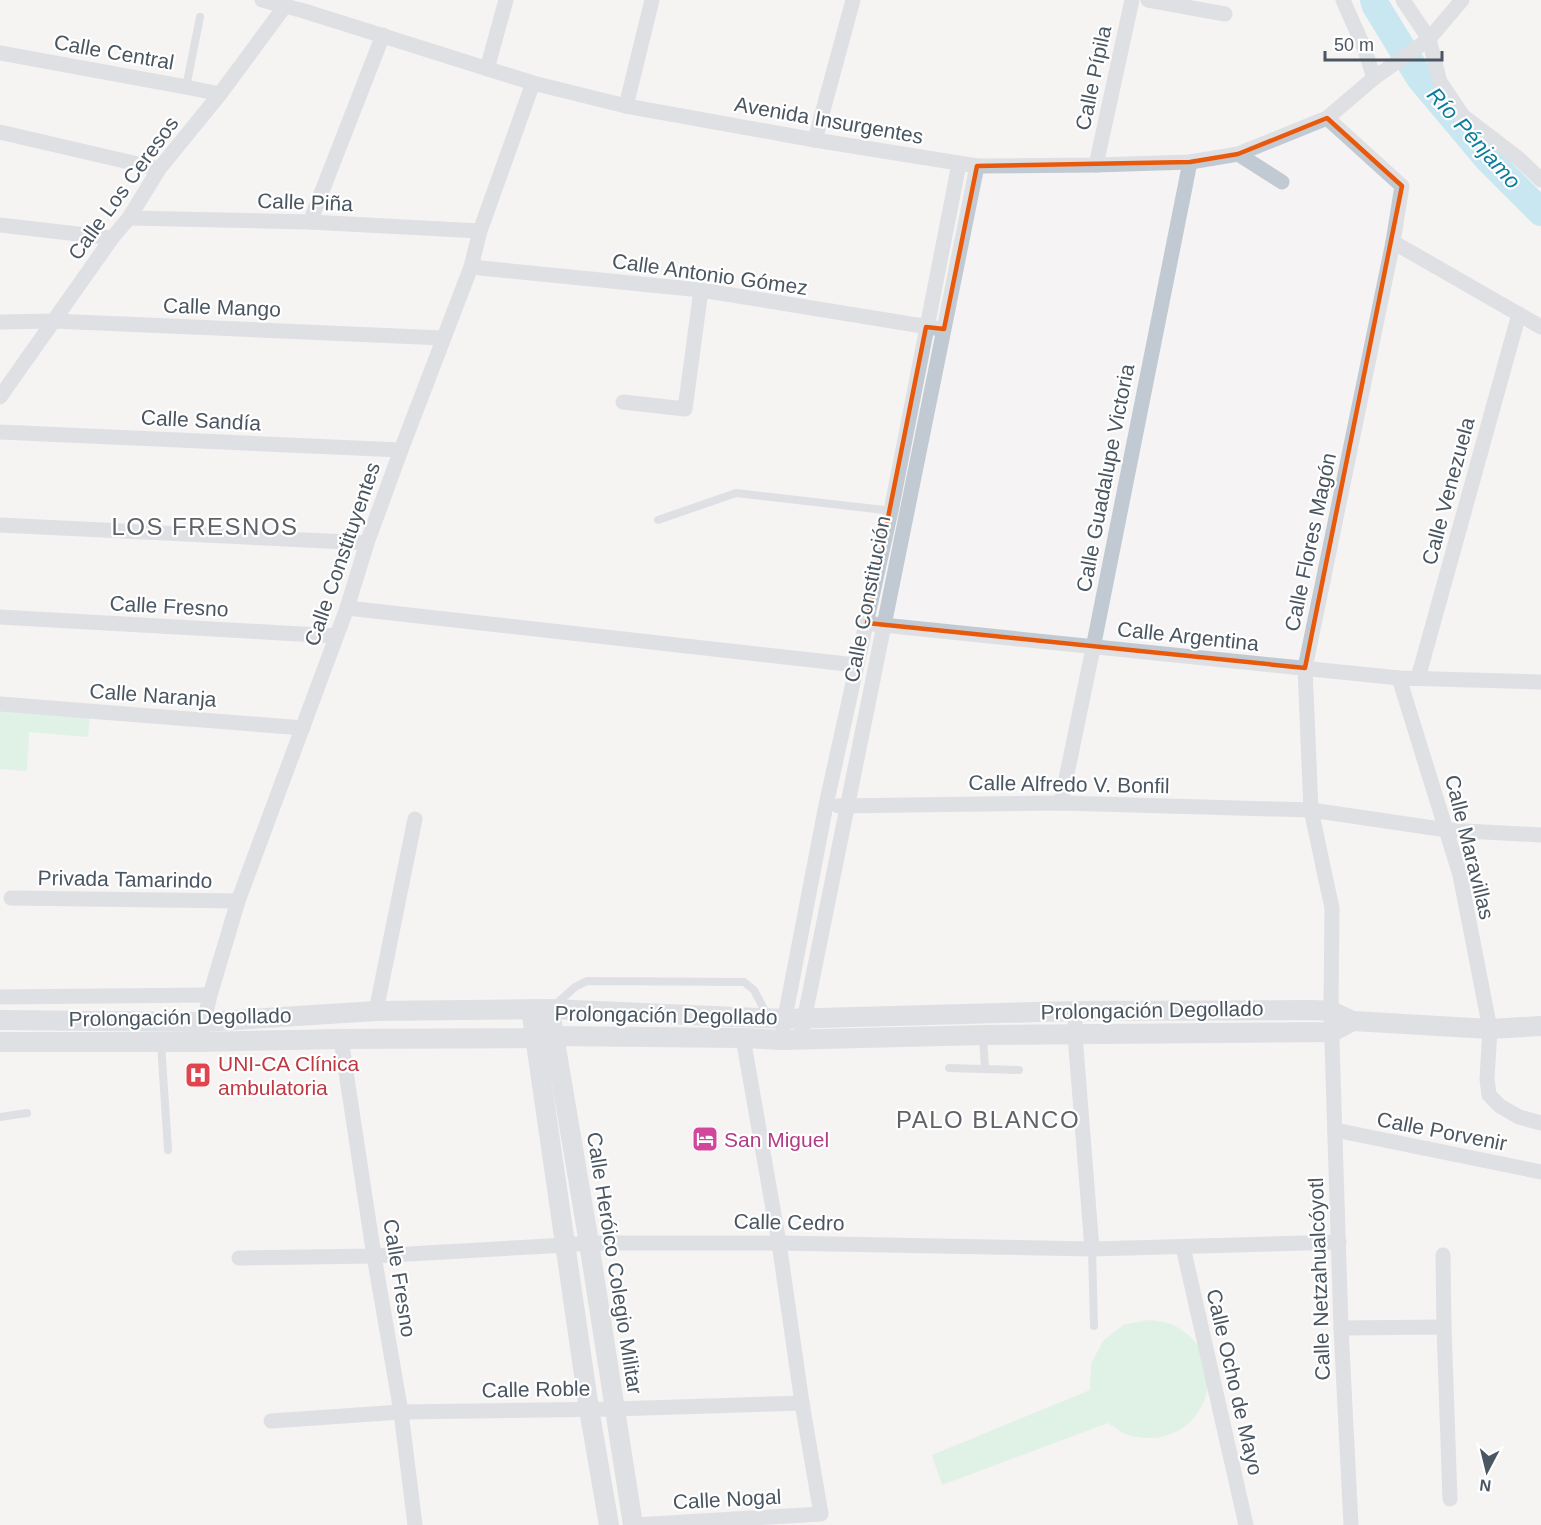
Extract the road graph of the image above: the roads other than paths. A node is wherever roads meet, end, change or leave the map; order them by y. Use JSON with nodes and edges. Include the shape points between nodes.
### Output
{"nodes":[{"id":1,"x":262,"y":0,"type":"edge"},
{"id":2,"x":316,"y":0,"type":"edge"},
{"id":3,"x":506,"y":0,"type":"edge"},
{"id":4,"x":652,"y":0,"type":"edge"},
{"id":5,"x":853,"y":0,"type":"edge"},
{"id":6,"x":1132,"y":0,"type":"edge"},
{"id":7,"x":1148,"y":0,"type":"edge"},
{"id":8,"x":1343,"y":0,"type":"edge"},
{"id":9,"x":1403,"y":0,"type":"edge"},
{"id":10,"x":1462,"y":0,"type":"edge"},
{"id":11,"x":285,"y":6,"type":"junction"},
{"id":12,"x":304,"y":11,"type":"junction"},
{"id":13,"x":1225,"y":14,"type":"dead end"},
{"id":14,"x":200,"y":17,"type":"dead end"},
{"id":15,"x":383,"y":35,"type":"junction"},
{"id":16,"x":1424,"y":43,"type":"junction"},
{"id":17,"x":0,"y":53,"type":"edge"},
{"id":18,"x":487,"y":69,"type":"junction"},
{"id":19,"x":1378,"y":76,"type":"junction"},
{"id":20,"x":533,"y":82,"type":"junction"},
{"id":21,"x":186,"y":87,"type":"junction"},
{"id":22,"x":220,"y":94,"type":"junction"},
{"id":23,"x":626,"y":106,"type":"junction"},
{"id":24,"x":1327,"y":118,"type":"junction"},
{"id":25,"x":1,"y":137,"type":"edge"},
{"id":26,"x":815,"y":140,"type":"junction"},
{"id":27,"x":1238,"y":154,"type":"junction"},
{"id":28,"x":1190,"y":162,"type":"junction"},
{"id":29,"x":959,"y":164,"type":"junction"},
{"id":30,"x":1096,"y":165,"type":"junction"},
{"id":31,"x":976,"y":166,"type":"junction"},
{"id":32,"x":159,"y":170,"type":"junction"},
{"id":33,"x":1541,"y":180,"type":"edge"},
{"id":34,"x":1282,"y":182,"type":"dead end"},
{"id":35,"x":129,"y":218,"type":"junction"},
{"id":36,"x":310,"y":222,"type":"junction"},
{"id":37,"x":0,"y":225,"type":"edge"},
{"id":38,"x":480,"y":231,"type":"junction"},
{"id":39,"x":112,"y":238,"type":"junction"},
{"id":40,"x":1394,"y":242,"type":"junction"},
{"id":41,"x":471,"y":267,"type":"junction"},
{"id":42,"x":701,"y":290,"type":"junction"},
{"id":43,"x":1519,"y":314,"type":"junction"},
{"id":44,"x":54,"y":321,"type":"junction"},
{"id":45,"x":0,"y":322,"type":"edge"},
{"id":46,"x":926,"y":327,"type":"junction"},
{"id":47,"x":1541,"y":327,"type":"edge"},
{"id":48,"x":944,"y":329,"type":"junction"},
{"id":49,"x":443,"y":338,"type":"junction"},
{"id":50,"x":0,"y":397,"type":"edge"},
{"id":51,"x":623,"y":402,"type":"dead end"},
{"id":52,"x":0,"y":432,"type":"edge"},
{"id":53,"x":401,"y":450,"type":"junction"},
{"id":54,"x":898,"y":512,"type":"junction"},
{"id":55,"x":658,"y":520,"type":"dead end"},
{"id":56,"x":0,"y":525,"type":"edge"},
{"id":57,"x":367,"y":543,"type":"junction"},
{"id":58,"x":347,"y":608,"type":"junction"},
{"id":59,"x":0,"y":617,"type":"edge"},
{"id":60,"x":867,"y":623,"type":"junction"},
{"id":61,"x":883,"y":625,"type":"junction"},
{"id":62,"x":336,"y":636,"type":"junction"},
{"id":63,"x":1093,"y":648,"type":"junction"},
{"id":64,"x":856,"y":665,"type":"junction"},
{"id":65,"x":1305,"y":668,"type":"junction"},
{"id":66,"x":1399,"y":678,"type":"junction"},
{"id":67,"x":1418,"y":678,"type":"junction"},
{"id":68,"x":1541,"y":681,"type":"edge"},
{"id":69,"x":0,"y":704,"type":"edge"},
{"id":70,"x":303,"y":728,"type":"junction"},
{"id":71,"x":1061,"y":803,"type":"junction"},
{"id":72,"x":826,"y":805,"type":"junction"},
{"id":73,"x":848,"y":806,"type":"junction"},
{"id":74,"x":1311,"y":810,"type":"junction"},
{"id":75,"x":415,"y":819,"type":"dead end"},
{"id":76,"x":1447,"y":830,"type":"junction"},
{"id":77,"x":1541,"y":835,"type":"edge"},
{"id":78,"x":11,"y":898,"type":"dead end"},
{"id":79,"x":238,"y":901,"type":"junction"},
{"id":80,"x":210,"y":995,"type":"junction"},
{"id":81,"x":0,"y":997,"type":"edge"},
{"id":82,"x":541,"y":1009,"type":"junction"},
{"id":83,"x":376,"y":1011,"type":"junction"},
{"id":84,"x":1075,"y":1011,"type":"junction"},
{"id":85,"x":1332,"y":1011,"type":"junction"},
{"id":86,"x":786,"y":1018,"type":"junction"},
{"id":87,"x":0,"y":1020,"type":"edge"},
{"id":88,"x":1353,"y":1021,"type":"junction"},
{"id":89,"x":204,"y":1022,"type":"junction"},
{"id":90,"x":1541,"y":1026,"type":"edge"},
{"id":91,"x":1490,"y":1029,"type":"junction"},
{"id":92,"x":1332,"y":1032,"type":"junction"},
{"id":93,"x":983,"y":1035,"type":"junction"},
{"id":94,"x":1075,"y":1035,"type":"junction"},
{"id":95,"x":544,"y":1037,"type":"junction"},
{"id":96,"x":743,"y":1038,"type":"junction"},
{"id":97,"x":341,"y":1039,"type":"junction"},
{"id":98,"x":790,"y":1040,"type":"junction"},
{"id":99,"x":161,"y":1041,"type":"junction"},
{"id":100,"x":0,"y":1042,"type":"edge"},
{"id":101,"x":200,"y":1042,"type":"junction"},
{"id":102,"x":949,"y":1068,"type":"dead end"},
{"id":103,"x":985,"y":1068,"type":"junction"},
{"id":104,"x":1019,"y":1070,"type":"dead end"},
{"id":105,"x":27,"y":1113,"type":"dead end"},
{"id":106,"x":0,"y":1117,"type":"edge"},
{"id":107,"x":1541,"y":1123,"type":"edge"},
{"id":108,"x":1335,"y":1130,"type":"junction"},
{"id":109,"x":168,"y":1150,"type":"dead end"},
{"id":110,"x":1541,"y":1172,"type":"edge"},
{"id":111,"x":1339,"y":1242,"type":"junction"},
{"id":112,"x":589,"y":1243,"type":"junction"},
{"id":113,"x":779,"y":1243,"type":"junction"},
{"id":114,"x":566,"y":1245,"type":"junction"},
{"id":115,"x":1183,"y":1247,"type":"junction"},
{"id":116,"x":1092,"y":1249,"type":"junction"},
{"id":117,"x":1443,"y":1255,"type":"dead end"},
{"id":118,"x":374,"y":1256,"type":"junction"},
{"id":119,"x":239,"y":1258,"type":"dead end"},
{"id":120,"x":1094,"y":1326,"type":"dead end"},
{"id":121,"x":1444,"y":1327,"type":"junction"},
{"id":122,"x":1341,"y":1328,"type":"junction"},
{"id":123,"x":802,"y":1403,"type":"junction"},
{"id":124,"x":590,"y":1409,"type":"junction"},
{"id":125,"x":615,"y":1409,"type":"junction"},
{"id":126,"x":401,"y":1412,"type":"junction"},
{"id":127,"x":271,"y":1420,"type":"dead end"},
{"id":128,"x":1450,"y":1499,"type":"dead end"},
{"id":129,"x":415,"y":1525,"type":"edge"},
{"id":130,"x":609,"y":1525,"type":"edge"},
{"id":131,"x":634,"y":1525,"type":"edge"},
{"id":132,"x":1246,"y":1525,"type":"edge"},
{"id":133,"x":1351,"y":1525,"type":"edge"}],
"edges":[{"from":1,"to":11,"type":"street","name":"Avenida Insurgentes"},
{"from":2,"to":12,"type":"street"},
{"from":3,"to":18,"type":"street"},
{"from":4,"to":23,"type":"street"},
{"from":5,"to":26,"type":"street"},
{"from":6,"to":30,"type":"street","name":"Calle Pípila"},
{"from":7,"to":13,"type":"street"},
{"from":8,"to":19,"type":"street"},
{"from":9,"to":16,"type":"street"},
{"from":10,"to":16,"type":"street","name":"Avenida Insurgentes"},
{"from":11,"to":12,"type":"street","name":"Avenida Insurgentes"},
{"from":11,"to":22,"type":"street","name":"Calle Los Ceresos"},
{"from":12,"to":15,"type":"street","name":"Avenida Insurgentes"},
{"from":14,"to":21,"type":"lane"},
{"from":15,"to":18,"type":"street","name":"Avenida Insurgentes"},
{"from":15,"to":36,"type":"street"},
{"from":16,"to":19,"type":"street","name":"Avenida Insurgentes"},
{"from":16,"to":33,"type":"street","via":[[1440,82],[1463,116]]},
{"from":17,"to":21,"type":"street","name":"Calle Central"},
{"from":18,"to":20,"type":"street","name":"Avenida Insurgentes"},
{"from":19,"to":24,"type":"street","name":"Avenida Insurgentes"},
{"from":20,"to":23,"type":"street","name":"Avenida Insurgentes"},
{"from":20,"to":38,"type":"street","name":"Calle Constituyentes"},
{"from":21,"to":22,"type":"street","name":"Calle Central"},
{"from":22,"to":32,"type":"street","name":"Calle Los Ceresos"},
{"from":23,"to":26,"type":"street","name":"Avenida Insurgentes"},
{"from":24,"to":27,"type":"street","name":"Avenida Insurgentes"},
{"from":24,"to":40,"type":"street","name":"Calle Flores Magón","via":[[1402,186]]},
{"from":25,"to":32,"type":"street"},
{"from":26,"to":29,"type":"street","name":"Avenida Insurgentes"},
{"from":27,"to":28,"type":"street","name":"Avenida Insurgentes"},
{"from":27,"to":34,"type":"street"},
{"from":28,"to":30,"type":"street","name":"Avenida Insurgentes"},
{"from":28,"to":63,"type":"street","name":"Calle Guadalupe Victoria"},
{"from":29,"to":31,"type":"street","name":"Avenida Insurgentes"},
{"from":29,"to":46,"type":"street","name":"Calle Constitución"},
{"from":30,"to":31,"type":"street","name":"Avenida Insurgentes"},
{"from":31,"to":48,"type":"street","name":"Calle Constitución"},
{"from":32,"to":35,"type":"street","name":"Calle Los Ceresos"},
{"from":35,"to":36,"type":"street","name":"Calle Piña"},
{"from":35,"to":39,"type":"street","name":"Calle Los Ceresos"},
{"from":36,"to":38,"type":"street","name":"Calle Piña"},
{"from":37,"to":39,"type":"street"},
{"from":38,"to":41,"type":"street","name":"Calle Constituyentes"},
{"from":39,"to":44,"type":"street","name":"Calle Los Ceresos"},
{"from":40,"to":43,"type":"street"},
{"from":40,"to":65,"type":"street","name":"Calle Flores Magón"},
{"from":41,"to":42,"type":"street","name":"Calle Antonio Gómez"},
{"from":41,"to":49,"type":"street","name":"Calle Constituyentes"},
{"from":42,"to":46,"type":"street","name":"Calle Antonio Gómez"},
{"from":42,"to":51,"type":"street","via":[[685,409]]},
{"from":43,"to":47,"type":"street"},
{"from":43,"to":67,"type":"street","name":"Calle Venezuela"},
{"from":44,"to":45,"type":"street","name":"Calle Mango"},
{"from":44,"to":49,"type":"street","name":"Calle Mango"},
{"from":44,"to":50,"type":"street","name":"Calle Los Ceresos"},
{"from":46,"to":48,"type":"street","name":"Calle Antonio Gómez"},
{"from":46,"to":54,"type":"street","name":"Calle Constitución"},
{"from":48,"to":54,"type":"street","name":"Calle Constitución"},
{"from":49,"to":53,"type":"street","name":"Calle Constituyentes"},
{"from":52,"to":53,"type":"street","name":"Calle Sandía"},
{"from":53,"to":57,"type":"street","name":"Calle Constituyentes"},
{"from":54,"to":55,"type":"lane","via":[[736,493]]},
{"from":54,"to":60,"type":"street","name":"Calle Constitución"},
{"from":54,"to":61,"type":"street","name":"Calle Constitución"},
{"from":56,"to":57,"type":"street"},
{"from":57,"to":58,"type":"street","name":"Calle Constituyentes"},
{"from":58,"to":62,"type":"street","name":"Calle Constituyentes"},
{"from":58,"to":64,"type":"street","name":"Calle Constitución"},
{"from":59,"to":62,"type":"street","name":"Calle Fresno"},
{"from":60,"to":61,"type":"street","name":"Calle Argentina"},
{"from":60,"to":64,"type":"street","name":"Calle Constitución"},
{"from":61,"to":63,"type":"street","name":"Calle Argentina"},
{"from":61,"to":73,"type":"street","name":"Calle Constitución"},
{"from":62,"to":70,"type":"street","name":"Calle Constituyentes"},
{"from":63,"to":65,"type":"street","name":"Calle Argentina"},
{"from":63,"to":71,"type":"street","name":"Calle Guadalupe Victoria"},
{"from":64,"to":72,"type":"street","name":"Calle Constitución"},
{"from":65,"to":66,"type":"street","name":"Calle Argentina"},
{"from":65,"to":74,"type":"street","name":"Calle Flores Magón"},
{"from":66,"to":67,"type":"street","name":"Calle Argentina"},
{"from":66,"to":76,"type":"street","name":"Calle Maravillas"},
{"from":67,"to":68,"type":"street","name":"Calle Argentina"},
{"from":69,"to":70,"type":"street","name":"Calle Naranja"},
{"from":70,"to":79,"type":"street","name":"Calle Constituyentes"},
{"from":71,"to":73,"type":"street","name":"Calle Alfredo V. Bonfil"},
{"from":71,"to":74,"type":"street","name":"Calle Alfredo V. Bonfil"},
{"from":72,"to":73,"type":"street","name":"Calle Alfredo V. Bonfil"},
{"from":72,"to":86,"type":"street","name":"Calle Constitución"},
{"from":73,"to":86,"type":"street","name":"Calle Constitución"},
{"from":74,"to":76,"type":"street","name":"Calle Alfredo V. Bonfil"},
{"from":74,"to":85,"type":"street","name":"Calle Flores Magón","via":[[1332,908]]},
{"from":75,"to":83,"type":"street"},
{"from":76,"to":77,"type":"street","name":"Calle Alfredo V. Bonfil"},
{"from":76,"to":91,"type":"street","name":"Calle Maravillas","via":[[1460,875]]},
{"from":78,"to":79,"type":"street","name":"Privada Tamarindo"},
{"from":79,"to":80,"type":"street","name":"Calle Constituyentes"},
{"from":80,"to":81,"type":"street"},
{"from":80,"to":89,"type":"street","name":"Calle Constituyentes"},
{"from":82,"to":83,"type":"street","name":"Prolongación Degollado"},
{"from":82,"to":86,"type":"street","name":"Prolongación Degollado"},
{"from":82,"to":86,"type":"lane","via":[[587,981],[744,982]]},
{"from":82,"to":95,"type":"street","name":"Calle Heróico Colegio Militar"},
{"from":83,"to":89,"type":"street","name":"Prolongación Degollado"},
{"from":84,"to":85,"type":"street","name":"Prolongación Degollado"},
{"from":84,"to":86,"type":"street","name":"Prolongación Degollado"},
{"from":84,"to":94,"type":"street"},
{"from":85,"to":88,"type":"street"},
{"from":85,"to":92,"type":"street","name":"Calle Flores Magón"},
{"from":86,"to":98,"type":"street","name":"Calle Constitución"},
{"from":87,"to":89,"type":"street","name":"Prolongación Degollado"},
{"from":88,"to":91,"type":"street"},
{"from":88,"to":92,"type":"street"},
{"from":89,"to":101,"type":"street","name":"Calle Constituyentes"},
{"from":90,"to":91,"type":"street"},
{"from":91,"to":107,"type":"street","name":"Calle Maravillas","via":[[1486,1079],[1489,1095],[1520,1117]]},
{"from":92,"to":94,"type":"street","name":"Prolongación Degollado"},
{"from":92,"to":108,"type":"street","name":"Calle Netzahualcóyotl"},
{"from":93,"to":94,"type":"street","name":"Prolongación Degollado"},
{"from":93,"to":98,"type":"street","name":"Prolongación Degollado"},
{"from":93,"to":103,"type":"lane"},
{"from":94,"to":116,"type":"street"},
{"from":95,"to":96,"type":"street","name":"Prolongación Degollado"},
{"from":95,"to":97,"type":"street","name":"Prolongación Degollado"},
{"from":95,"to":112,"type":"street","name":"Calle Heróico Colegio Militar"},
{"from":95,"to":114,"type":"street","name":"Calle Heróico Colegio Militar"},
{"from":96,"to":98,"type":"street","name":"Prolongación Degollado"},
{"from":96,"to":113,"type":"street"},
{"from":97,"to":101,"type":"street","name":"Prolongación Degollado"},
{"from":97,"to":118,"type":"street","name":"Calle Fresno"},
{"from":99,"to":100,"type":"street","name":"Prolongación Degollado"},
{"from":99,"to":101,"type":"street","name":"Prolongación Degollado"},
{"from":99,"to":109,"type":"lane"},
{"from":102,"to":103,"type":"lane"},
{"from":103,"to":104,"type":"lane"},
{"from":105,"to":106,"type":"lane"},
{"from":108,"to":110,"type":"street","name":"Calle Porvenir"},
{"from":108,"to":111,"type":"street","name":"Calle Netzahualcóyotl"},
{"from":111,"to":115,"type":"street","name":"Calle Cedro"},
{"from":111,"to":122,"type":"street","name":"Calle Netzahualcóyotl"},
{"from":112,"to":113,"type":"street","name":"Calle Cedro"},
{"from":112,"to":114,"type":"street","name":"Calle Cedro"},
{"from":112,"to":125,"type":"street","name":"Calle Heróico Colegio Militar"},
{"from":113,"to":116,"type":"street","name":"Calle Cedro"},
{"from":113,"to":123,"type":"street"},
{"from":114,"to":118,"type":"street","name":"Calle Cedro"},
{"from":114,"to":124,"type":"street","name":"Calle Heróico Colegio Militar"},
{"from":115,"to":116,"type":"street","name":"Calle Cedro"},
{"from":115,"to":132,"type":"street","name":"Calle Ocho de Mayo"},
{"from":116,"to":120,"type":"lane"},
{"from":117,"to":121,"type":"street"},
{"from":118,"to":119,"type":"street","name":"Calle Cedro"},
{"from":118,"to":126,"type":"street","name":"Calle Fresno"},
{"from":121,"to":122,"type":"street"},
{"from":121,"to":128,"type":"street"},
{"from":122,"to":133,"type":"street","name":"Calle Netzahualcóyotl"},
{"from":123,"to":125,"type":"street","name":"Calle Roble"},
{"from":123,"to":131,"type":"street","name":"Calle Nogal","via":[[821,1514]]},
{"from":124,"to":125,"type":"street","name":"Calle Roble"},
{"from":124,"to":126,"type":"street","name":"Calle Roble"},
{"from":124,"to":130,"type":"street","name":"Calle Heróico Colegio Militar"},
{"from":125,"to":131,"type":"street","name":"Calle Heróico Colegio Militar"},
{"from":126,"to":127,"type":"street","name":"Calle Roble"},
{"from":126,"to":129,"type":"street","name":"Calle Fresno"}]}
